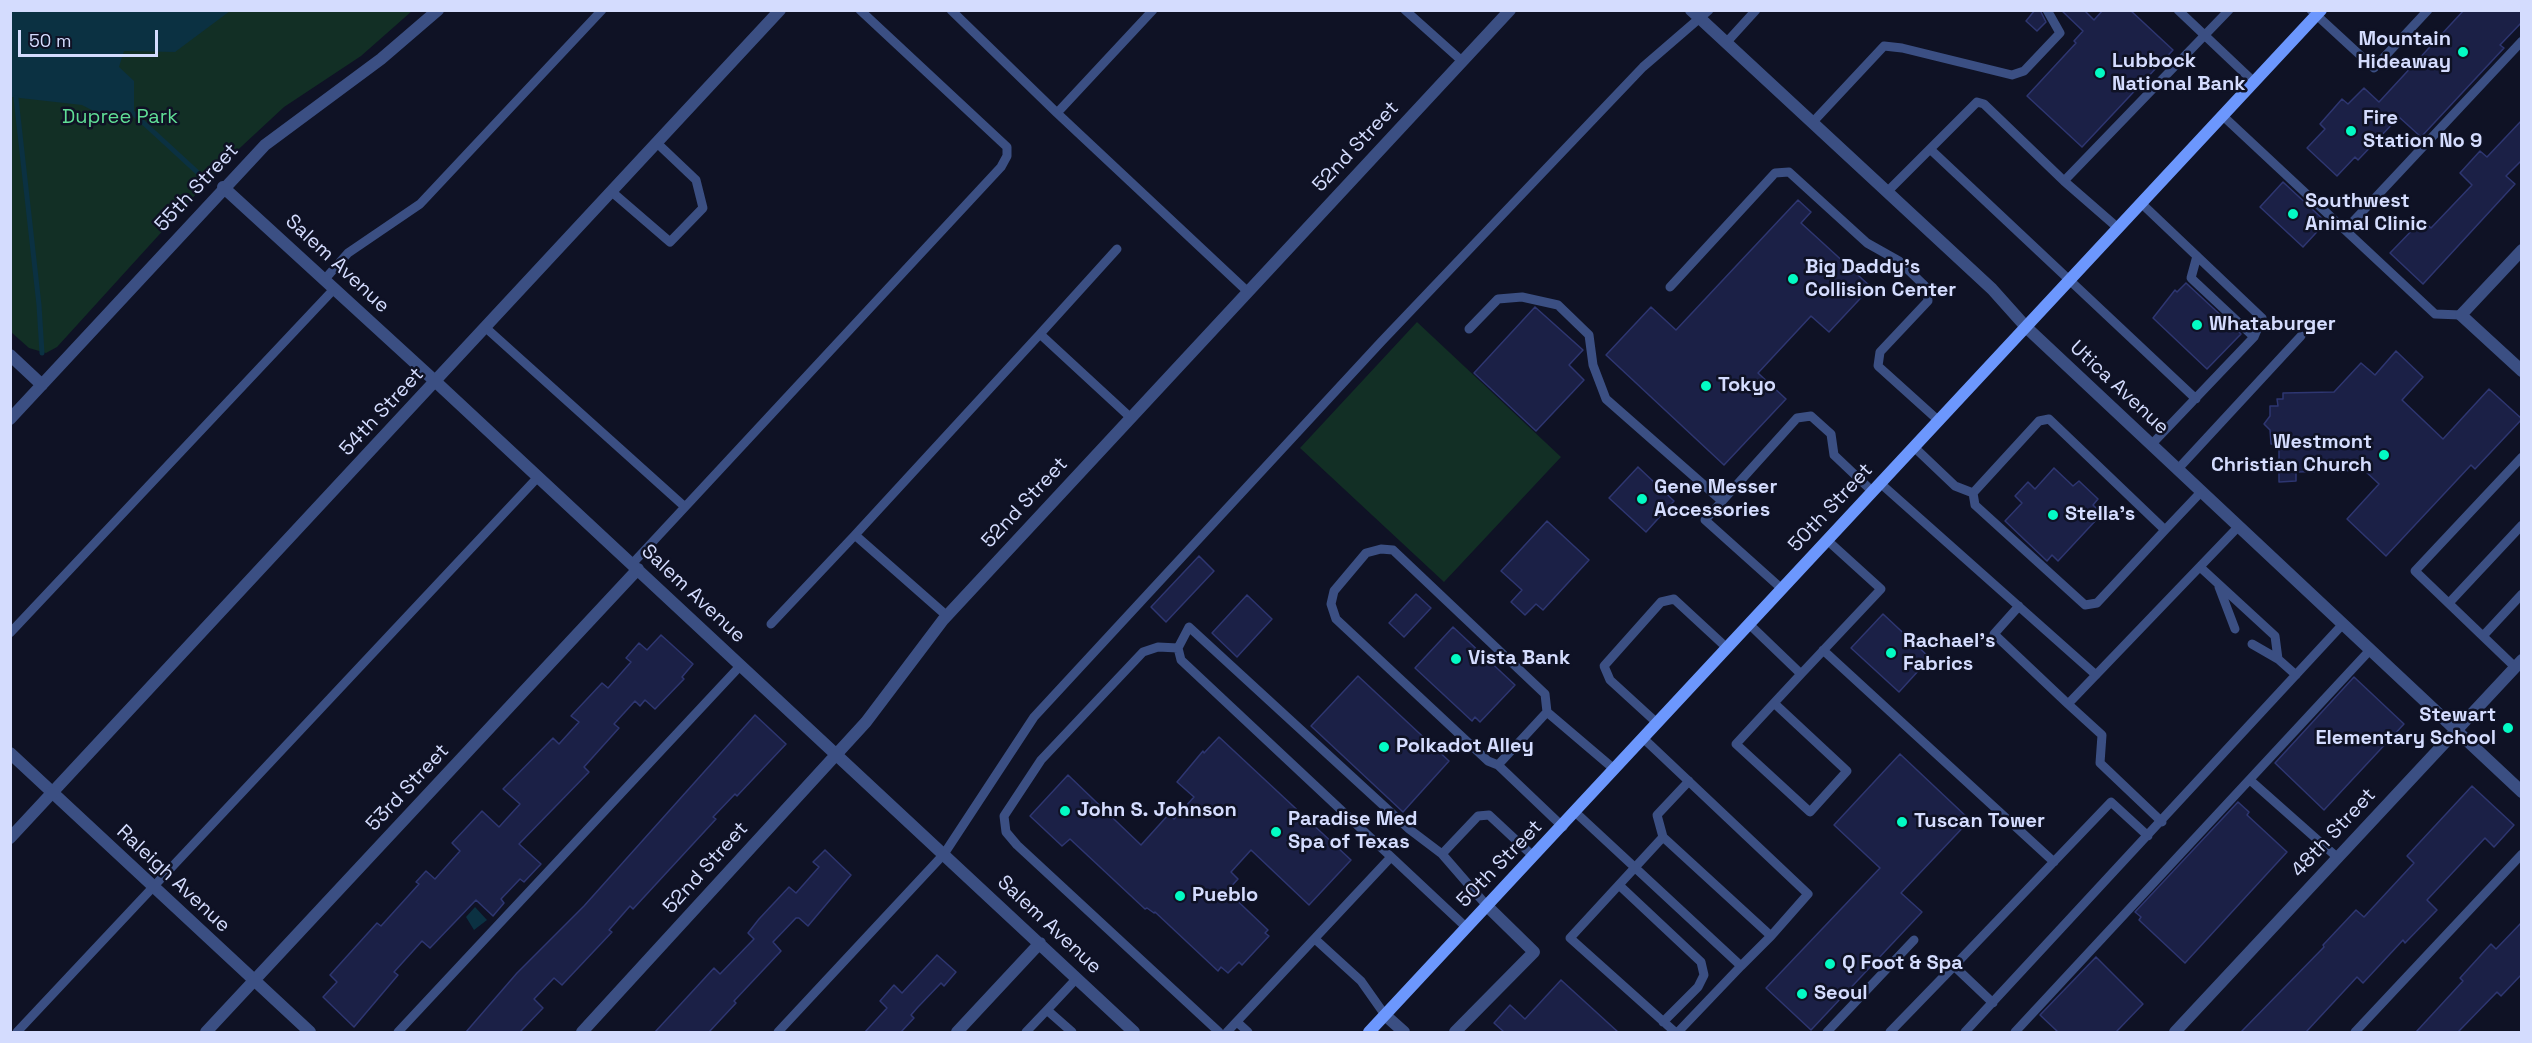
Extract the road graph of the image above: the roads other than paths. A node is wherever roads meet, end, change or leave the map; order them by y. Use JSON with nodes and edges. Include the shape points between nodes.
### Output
{"nodes":[{"id":1,"x":438,"y":10,"type":"edge"},
{"id":2,"x":602,"y":10,"type":"edge"},
{"id":3,"x":780,"y":10,"type":"edge"},
{"id":4,"x":860,"y":10,"type":"edge"},
{"id":5,"x":951,"y":10,"type":"edge"},
{"id":6,"x":1153,"y":10,"type":"edge"},
{"id":7,"x":1405,"y":10,"type":"edge"},
{"id":8,"x":1510,"y":10,"type":"edge"},
{"id":9,"x":1691,"y":10,"type":"edge"},
{"id":10,"x":1756,"y":10,"type":"edge"},
{"id":11,"x":2047,"y":10,"type":"edge"},
{"id":12,"x":2178,"y":10,"type":"edge"},
{"id":13,"x":2229,"y":10,"type":"edge"},
{"id":14,"x":2428,"y":10,"type":"edge"},
{"id":15,"x":2316,"y":12,"type":"edge"},
{"id":16,"x":1705,"y":15,"type":"edge"},
{"id":17,"x":2204,"y":34,"type":"junction"},
{"id":18,"x":2522,"y":41,"type":"edge"},
{"id":19,"x":1726,"y":43,"type":"junction"},
{"id":20,"x":1462,"y":61,"type":"junction"},
{"id":21,"x":2254,"y":82,"type":"junction"},
{"id":22,"x":1057,"y":113,"type":"junction"},
{"id":23,"x":2223,"y":116,"type":"junction"},
{"id":24,"x":1812,"y":123,"type":"junction"},
{"id":25,"x":657,"y":143,"type":"junction"},
{"id":26,"x":1930,"y":149,"type":"junction"},
{"id":27,"x":2064,"y":181,"type":"junction"},
{"id":28,"x":223,"y":187,"type":"junction"},
{"id":29,"x":612,"y":192,"type":"junction"},
{"id":30,"x":1887,"y":192,"type":"junction"},
{"id":31,"x":2141,"y":203,"type":"junction"},
{"id":32,"x":2118,"y":228,"type":"junction"},
{"id":33,"x":2346,"y":229,"type":"junction"},
{"id":34,"x":1117,"y":249,"type":"dead end"},
{"id":35,"x":2522,"y":250,"type":"edge"},
{"id":36,"x":2197,"y":256,"type":"junction"},
{"id":37,"x":2069,"y":281,"type":"junction"},
{"id":38,"x":330,"y":284,"type":"junction"},
{"id":39,"x":1670,"y":286,"type":"dead end"},
{"id":40,"x":1248,"y":292,"type":"junction"},
{"id":41,"x":2461,"y":315,"type":"junction"},
{"id":42,"x":2026,"y":327,"type":"junction"},
{"id":43,"x":486,"y":328,"type":"junction"},
{"id":44,"x":1469,"y":329,"type":"dead end"},
{"id":45,"x":1040,"y":334,"type":"junction"},
{"id":46,"x":2301,"y":336,"type":"dead end"},
{"id":47,"x":2254,"y":337,"type":"junction"},
{"id":48,"x":10,"y":355,"type":"edge"},
{"id":49,"x":2522,"y":372,"type":"edge"},
{"id":50,"x":436,"y":382,"type":"junction"},
{"id":51,"x":42,"y":385,"type":"junction"},
{"id":52,"x":2196,"y":399,"type":"junction"},
{"id":53,"x":1131,"y":417,"type":"junction"},
{"id":54,"x":10,"y":419,"type":"edge"},
{"id":55,"x":1939,"y":421,"type":"junction"},
{"id":56,"x":2151,"y":445,"type":"junction"},
{"id":57,"x":1914,"y":447,"type":"junction"},
{"id":58,"x":2522,"y":457,"type":"edge"},
{"id":59,"x":2177,"y":470,"type":"junction"},
{"id":60,"x":538,"y":477,"type":"junction"},
{"id":61,"x":1877,"y":488,"type":"junction"},
{"id":62,"x":2201,"y":492,"type":"junction"},
{"id":63,"x":1973,"y":493,"type":"junction"},
{"id":64,"x":1722,"y":501,"type":"junction"},
{"id":65,"x":685,"y":507,"type":"junction"},
{"id":66,"x":2522,"y":525,"type":"edge"},
{"id":67,"x":2238,"y":527,"type":"junction"},
{"id":68,"x":2165,"y":530,"type":"junction"},
{"id":69,"x":855,"y":536,"type":"junction"},
{"id":70,"x":1827,"y":540,"type":"junction"},
{"id":71,"x":635,"y":567,"type":"junction"},
{"id":72,"x":2200,"y":567,"type":"junction"},
{"id":73,"x":2218,"y":584,"type":"junction"},
{"id":74,"x":1782,"y":589,"type":"junction"},
{"id":75,"x":2522,"y":594,"type":"edge"},
{"id":76,"x":2449,"y":603,"type":"junction"},
{"id":77,"x":2019,"y":606,"type":"junction"},
{"id":78,"x":947,"y":616,"type":"junction"},
{"id":79,"x":771,"y":624,"type":"dead end"},
{"id":80,"x":1749,"y":624,"type":"junction"},
{"id":81,"x":2342,"y":625,"type":"junction"},
{"id":82,"x":2235,"y":629,"type":"dead end"},
{"id":83,"x":10,"y":633,"type":"edge"},
{"id":84,"x":2483,"y":636,"type":"junction"},
{"id":85,"x":2252,"y":644,"type":"dead end"},
{"id":86,"x":1178,"y":648,"type":"junction"},
{"id":87,"x":1727,"y":648,"type":"junction"},
{"id":88,"x":1823,"y":650,"type":"junction"},
{"id":89,"x":2370,"y":650,"type":"junction"},
{"id":90,"x":2278,"y":659,"type":"junction"},
{"id":91,"x":2518,"y":663,"type":"edge"},
{"id":92,"x":741,"y":665,"type":"junction"},
{"id":93,"x":1801,"y":674,"type":"junction"},
{"id":94,"x":2096,"y":675,"type":"junction"},
{"id":95,"x":2296,"y":675,"type":"junction"},
{"id":96,"x":1774,"y":703,"type":"junction"},
{"id":97,"x":2068,"y":705,"type":"junction"},
{"id":98,"x":1547,"y":712,"type":"junction"},
{"id":99,"x":1658,"y":723,"type":"junction"},
{"id":100,"x":2456,"y":731,"type":"junction"},
{"id":101,"x":1643,"y":738,"type":"junction"},
{"id":102,"x":10,"y":753,"type":"edge"},
{"id":103,"x":836,"y":754,"type":"junction"},
{"id":104,"x":1498,"y":765,"type":"junction"},
{"id":105,"x":1614,"y":769,"type":"junction"},
{"id":106,"x":2250,"y":780,"type":"junction"},
{"id":107,"x":1689,"y":781,"type":"junction"},
{"id":108,"x":2522,"y":792,"type":"edge"},
{"id":109,"x":52,"y":793,"type":"junction"},
{"id":110,"x":1574,"y":811,"type":"junction"},
{"id":111,"x":2162,"y":822,"type":"junction"},
{"id":112,"x":1563,"y":827,"type":"junction"},
{"id":113,"x":2148,"y":836,"type":"junction"},
{"id":114,"x":1662,"y":837,"type":"junction"},
{"id":115,"x":10,"y":838,"type":"edge"},
{"id":116,"x":944,"y":854,"type":"junction"},
{"id":117,"x":1442,"y":854,"type":"junction"},
{"id":118,"x":2522,"y":854,"type":"edge"},
{"id":119,"x":1533,"y":856,"type":"junction"},
{"id":120,"x":1391,"y":857,"type":"junction"},
{"id":121,"x":2338,"y":858,"type":"junction"},
{"id":122,"x":2054,"y":862,"type":"junction"},
{"id":123,"x":1635,"y":867,"type":"junction"},
{"id":124,"x":1619,"y":885,"type":"junction"},
{"id":125,"x":153,"y":886,"type":"junction"},
{"id":126,"x":1488,"y":907,"type":"junction"},
{"id":127,"x":1467,"y":928,"type":"junction"},
{"id":128,"x":1771,"y":936,"type":"junction"},
{"id":129,"x":1315,"y":939,"type":"junction"},
{"id":130,"x":1914,"y":940,"type":"dead end"},
{"id":131,"x":1040,"y":943,"type":"junction"},
{"id":132,"x":1741,"y":966,"type":"junction"},
{"id":133,"x":1954,"y":966,"type":"junction"},
{"id":134,"x":1077,"y":978,"type":"junction"},
{"id":135,"x":254,"y":981,"type":"junction"},
{"id":136,"x":1993,"y":1003,"type":"junction"},
{"id":137,"x":1047,"y":1010,"type":"junction"},
{"id":138,"x":1385,"y":1015,"type":"junction"},
{"id":139,"x":1237,"y":1022,"type":"junction"},
{"id":140,"x":1663,"y":1022,"type":"junction"},
{"id":141,"x":17,"y":1032,"type":"edge"},
{"id":142,"x":206,"y":1032,"type":"edge"},
{"id":143,"x":310,"y":1032,"type":"edge"},
{"id":144,"x":398,"y":1032,"type":"edge"},
{"id":145,"x":582,"y":1032,"type":"edge"},
{"id":146,"x":778,"y":1032,"type":"edge"},
{"id":147,"x":957,"y":1032,"type":"edge"},
{"id":148,"x":1026,"y":1032,"type":"edge"},
{"id":149,"x":1072,"y":1032,"type":"edge"},
{"id":150,"x":1134,"y":1032,"type":"edge"},
{"id":151,"x":1219,"y":1032,"type":"edge"},
{"id":152,"x":1227,"y":1032,"type":"edge"},
{"id":153,"x":1248,"y":1032,"type":"edge"},
{"id":154,"x":1369,"y":1032,"type":"edge"},
{"id":155,"x":1404,"y":1032,"type":"edge"},
{"id":156,"x":1455,"y":1032,"type":"edge"},
{"id":157,"x":1677,"y":1032,"type":"edge"},
{"id":158,"x":1827,"y":1032,"type":"edge"},
{"id":159,"x":1890,"y":1032,"type":"edge"},
{"id":160,"x":1965,"y":1032,"type":"edge"},
{"id":161,"x":2015,"y":1032,"type":"edge"},
{"id":162,"x":2175,"y":1032,"type":"edge"},
{"id":163,"x":2355,"y":1032,"type":"edge"}],
"edges":[{"from":1,"to":28,"type":"street","name":"55th Street","via":[[381,59],[265,145]]},
{"from":2,"to":38,"type":"lane","via":[[420,204],[348,253]]},
{"from":3,"to":25,"type":"street","name":"54th Street"},
{"from":4,"to":65,"type":"lane","via":[[1007,147],[1007,156],[1001,167]]},
{"from":5,"to":22,"type":"lane"},
{"from":6,"to":22,"type":"lane"},
{"from":7,"to":20,"type":"lane"},
{"from":8,"to":20,"type":"street","name":"52nd Street"},
{"from":9,"to":16,"type":"street","name":"Utica Avenue"},
{"from":10,"to":19,"type":"lane"},
{"from":11,"to":24,"type":"lane","via":[[2060,33],[2024,71],[2012,75],[1884,46]]},
{"from":12,"to":17,"type":"lane"},
{"from":13,"to":17,"type":"lane"},
{"from":14,"to":15,"type":"lane","via":[[2374,68]]},
{"from":15,"to":21,"type":"main road","name":"50th Street"},
{"from":16,"to":19,"type":"street","name":"Utica Avenue"},
{"from":16,"to":116,"type":"lane","via":[[1643,67],[1381,342],[1034,717]]},
{"from":17,"to":21,"type":"lane"},
{"from":17,"to":27,"type":"lane"},
{"from":18,"to":33,"type":"lane"},
{"from":19,"to":24,"type":"street","name":"Utica Avenue"},
{"from":20,"to":40,"type":"street","name":"52nd Street"},
{"from":21,"to":23,"type":"main road","name":"50th Street"},
{"from":22,"to":40,"type":"lane"},
{"from":23,"to":31,"type":"main road","name":"50th Street"},
{"from":23,"to":33,"type":"lane"},
{"from":24,"to":30,"type":"street","name":"Utica Avenue"},
{"from":25,"to":29,"type":"street","name":"54th Street"},
{"from":25,"to":29,"type":"lane","via":[[696,180],[703,208],[670,242]]},
{"from":26,"to":27,"type":"lane","via":[[1977,102],[1984,104]]},
{"from":26,"to":30,"type":"lane"},
{"from":26,"to":37,"type":"lane"},
{"from":27,"to":32,"type":"lane"},
{"from":28,"to":38,"type":"street","name":"Salem Avenue"},
{"from":28,"to":51,"type":"street","name":"55th Street"},
{"from":29,"to":43,"type":"street","name":"54th Street"},
{"from":30,"to":42,"type":"street","name":"Utica Avenue","via":[[1992,289]]},
{"from":31,"to":32,"type":"main road","name":"50th Street"},
{"from":31,"to":36,"type":"lane"},
{"from":32,"to":37,"type":"main road","name":"50th Street"},
{"from":33,"to":41,"type":"lane","via":[[2435,314]]},
{"from":34,"to":45,"type":"lane"},
{"from":35,"to":41,"type":"street"},
{"from":36,"to":47,"type":"lane","via":[[2191,278]]},
{"from":36,"to":47,"type":"lane","via":[[2262,318]]},
{"from":37,"to":42,"type":"main road","name":"50th Street"},
{"from":37,"to":52,"type":"lane"},
{"from":38,"to":50,"type":"street","name":"Salem Avenue"},
{"from":38,"to":83,"type":"lane"},
{"from":39,"to":55,"type":"lane","via":[[1775,173],[1789,172],[1867,243],[1899,261],[1927,288],[1928,301],[1880,352],[1878,366]]},
{"from":40,"to":53,"type":"street","name":"52nd Street"},
{"from":41,"to":49,"type":"street"},
{"from":42,"to":55,"type":"main road","name":"50th Street"},
{"from":42,"to":56,"type":"street","name":"Utica Avenue"},
{"from":43,"to":50,"type":"street","name":"54th Street"},
{"from":43,"to":65,"type":"lane"},
{"from":44,"to":64,"type":"lane","via":[[1498,299],[1522,297],[1558,305],[1589,334],[1593,365],[1606,399]]},
{"from":45,"to":53,"type":"lane"},
{"from":45,"to":69,"type":"lane"},
{"from":46,"to":59,"type":"lane"},
{"from":47,"to":52,"type":"lane"},
{"from":48,"to":51,"type":"street"},
{"from":50,"to":60,"type":"street","name":"Salem Avenue"},
{"from":50,"to":109,"type":"street","name":"54th Street"},
{"from":51,"to":54,"type":"street","name":"55th Street"},
{"from":52,"to":56,"type":"lane"},
{"from":53,"to":78,"type":"street","name":"52nd Street"},
{"from":55,"to":57,"type":"main road","name":"50th Street"},
{"from":56,"to":59,"type":"street","name":"Utica Avenue"},
{"from":57,"to":61,"type":"main road","name":"50th Street"},
{"from":57,"to":63,"type":"lane","via":[[1955,486]]},
{"from":58,"to":76,"type":"lane","via":[[2415,571]]},
{"from":59,"to":62,"type":"street","name":"Utica Avenue"},
{"from":60,"to":71,"type":"street","name":"Salem Avenue"},
{"from":60,"to":125,"type":"lane"},
{"from":61,"to":64,"type":"lane","via":[[1834,455],[1831,434],[1811,416],[1797,418]]},
{"from":61,"to":70,"type":"main road","name":"50th Street"},
{"from":61,"to":77,"type":"lane"},
{"from":62,"to":67,"type":"street","name":"Utica Avenue"},
{"from":62,"to":68,"type":"lane"},
{"from":63,"to":68,"type":"lane","via":[[2039,421],[2049,419]]},
{"from":63,"to":68,"type":"lane","via":[[1975,505],[2085,605],[2097,603]]},
{"from":64,"to":74,"type":"lane","via":[[1705,520]]},
{"from":65,"to":71,"type":"lane"},
{"from":66,"to":76,"type":"lane"},
{"from":67,"to":72,"type":"lane"},
{"from":67,"to":81,"type":"street","name":"Utica Avenue"},
{"from":69,"to":78,"type":"lane"},
{"from":69,"to":79,"type":"lane"},
{"from":70,"to":74,"type":"main road","name":"50th Street"},
{"from":70,"to":88,"type":"lane","via":[[1881,589]]},
{"from":71,"to":92,"type":"street","name":"Salem Avenue"},
{"from":71,"to":135,"type":"street","name":"53rd Street"},
{"from":72,"to":73,"type":"lane"},
{"from":72,"to":94,"type":"lane"},
{"from":73,"to":82,"type":"lane"},
{"from":73,"to":90,"type":"lane","via":[[2275,636]]},
{"from":74,"to":80,"type":"main road","name":"50th Street"},
{"from":75,"to":84,"type":"lane"},
{"from":76,"to":84,"type":"lane"},
{"from":77,"to":94,"type":"lane"},
{"from":77,"to":97,"type":"lane","via":[[1994,634]]},
{"from":78,"to":103,"type":"street","name":"52nd Street","via":[[866,722]]},
{"from":80,"to":87,"type":"main road","name":"50th Street"},
{"from":80,"to":93,"type":"lane"},
{"from":81,"to":89,"type":"street","name":"Utica Avenue"},
{"from":81,"to":95,"type":"lane"},
{"from":84,"to":91,"type":"lane"},
{"from":85,"to":90,"type":"lane"},
{"from":86,"to":117,"type":"lane","via":[[1190,627],[1408,829]]},
{"from":86,"to":120,"type":"lane","via":[[1181,660]]},
{"from":86,"to":151,"type":"lane","via":[[1158,647],[1143,652],[1041,760],[1004,816],[1006,832],[1017,845]]},
{"from":87,"to":99,"type":"main road","name":"50th Street"},
{"from":87,"to":99,"type":"lane","via":[[1674,599],[1661,602],[1604,666],[1610,680]]},
{"from":88,"to":93,"type":"lane"},
{"from":88,"to":122,"type":"lane"},
{"from":89,"to":100,"type":"street","name":"Utica Avenue"},
{"from":89,"to":106,"type":"lane"},
{"from":90,"to":95,"type":"lane"},
{"from":91,"to":100,"type":"street","name":"48th Street"},
{"from":92,"to":103,"type":"street","name":"Salem Avenue"},
{"from":92,"to":144,"type":"lane"},
{"from":93,"to":96,"type":"lane"},
{"from":94,"to":97,"type":"lane"},
{"from":95,"to":111,"type":"lane"},
{"from":96,"to":96,"type":"lane","via":[[1736,744],[1810,812],[1847,771]]},
{"from":97,"to":111,"type":"lane","via":[[2102,735],[2100,763]]},
{"from":98,"to":104,"type":"lane"},
{"from":98,"to":104,"type":"lane","via":[[1545,694],[1393,550],[1366,553],[1334,591],[1331,604],[1336,619],[1488,761]]},
{"from":98,"to":105,"type":"lane"},
{"from":99,"to":101,"type":"main road","name":"50th Street"},
{"from":100,"to":108,"type":"street","name":"Utica Avenue"},
{"from":100,"to":121,"type":"street","name":"48th Street"},
{"from":101,"to":105,"type":"main road","name":"50th Street"},
{"from":101,"to":107,"type":"lane"},
{"from":102,"to":109,"type":"street","name":"Raleigh Avenue"},
{"from":103,"to":116,"type":"street","name":"Salem Avenue"},
{"from":103,"to":145,"type":"street","name":"52nd Street"},
{"from":104,"to":112,"type":"lane"},
{"from":105,"to":110,"type":"main road","name":"50th Street"},
{"from":106,"to":121,"type":"lane"},
{"from":106,"to":161,"type":"lane"},
{"from":107,"to":114,"type":"lane","via":[[1657,815]]},
{"from":107,"to":128,"type":"lane","via":[[1808,894]]},
{"from":109,"to":115,"type":"street","name":"54th Street"},
{"from":109,"to":125,"type":"street","name":"Raleigh Avenue"},
{"from":110,"to":112,"type":"main road","name":"50th Street"},
{"from":110,"to":123,"type":"lane"},
{"from":111,"to":113,"type":"lane"},
{"from":112,"to":119,"type":"main road","name":"50th Street"},
{"from":113,"to":122,"type":"lane","via":[[2111,802]]},
{"from":113,"to":136,"type":"lane"},
{"from":114,"to":123,"type":"lane"},
{"from":114,"to":128,"type":"lane"},
{"from":116,"to":131,"type":"street","name":"Salem Avenue"},
{"from":116,"to":146,"type":"lane"},
{"from":117,"to":119,"type":"lane","via":[[1478,816],[1489,815]]},
{"from":117,"to":126,"type":"lane"},
{"from":118,"to":163,"type":"lane"},
{"from":119,"to":126,"type":"main road","name":"50th Street"},
{"from":120,"to":127,"type":"lane"},
{"from":120,"to":129,"type":"lane"},
{"from":121,"to":162,"type":"street","name":"48th Street"},
{"from":122,"to":133,"type":"lane"},
{"from":123,"to":124,"type":"lane"},
{"from":123,"to":132,"type":"lane"},
{"from":124,"to":140,"type":"lane","via":[[1701,962],[1704,975],[1698,987]]},
{"from":124,"to":140,"type":"lane","via":[[1570,938]]},
{"from":125,"to":135,"type":"street","name":"Raleigh Avenue"},
{"from":125,"to":141,"type":"lane"},
{"from":126,"to":127,"type":"main road","name":"50th Street"},
{"from":126,"to":156,"type":"street","via":[[1534,951]]},
{"from":127,"to":138,"type":"main road","name":"50th Street"},
{"from":128,"to":132,"type":"lane"},
{"from":129,"to":138,"type":"lane","via":[[1361,981]]},
{"from":129,"to":139,"type":"lane"},
{"from":130,"to":158,"type":"lane"},
{"from":131,"to":134,"type":"street","name":"Salem Avenue"},
{"from":131,"to":147,"type":"street"},
{"from":132,"to":157,"type":"lane"},
{"from":133,"to":136,"type":"lane"},
{"from":133,"to":159,"type":"lane"},
{"from":134,"to":137,"type":"lane"},
{"from":134,"to":150,"type":"street","name":"Salem Avenue"},
{"from":135,"to":142,"type":"street","name":"53rd Street"},
{"from":135,"to":143,"type":"street","name":"Raleigh Avenue"},
{"from":136,"to":160,"type":"lane"},
{"from":137,"to":148,"type":"lane"},
{"from":137,"to":149,"type":"lane"},
{"from":138,"to":154,"type":"main road","name":"50th Street"},
{"from":138,"to":155,"type":"street"},
{"from":139,"to":152,"type":"lane"},
{"from":139,"to":153,"type":"lane"},
{"from":140,"to":157,"type":"lane"}]}
